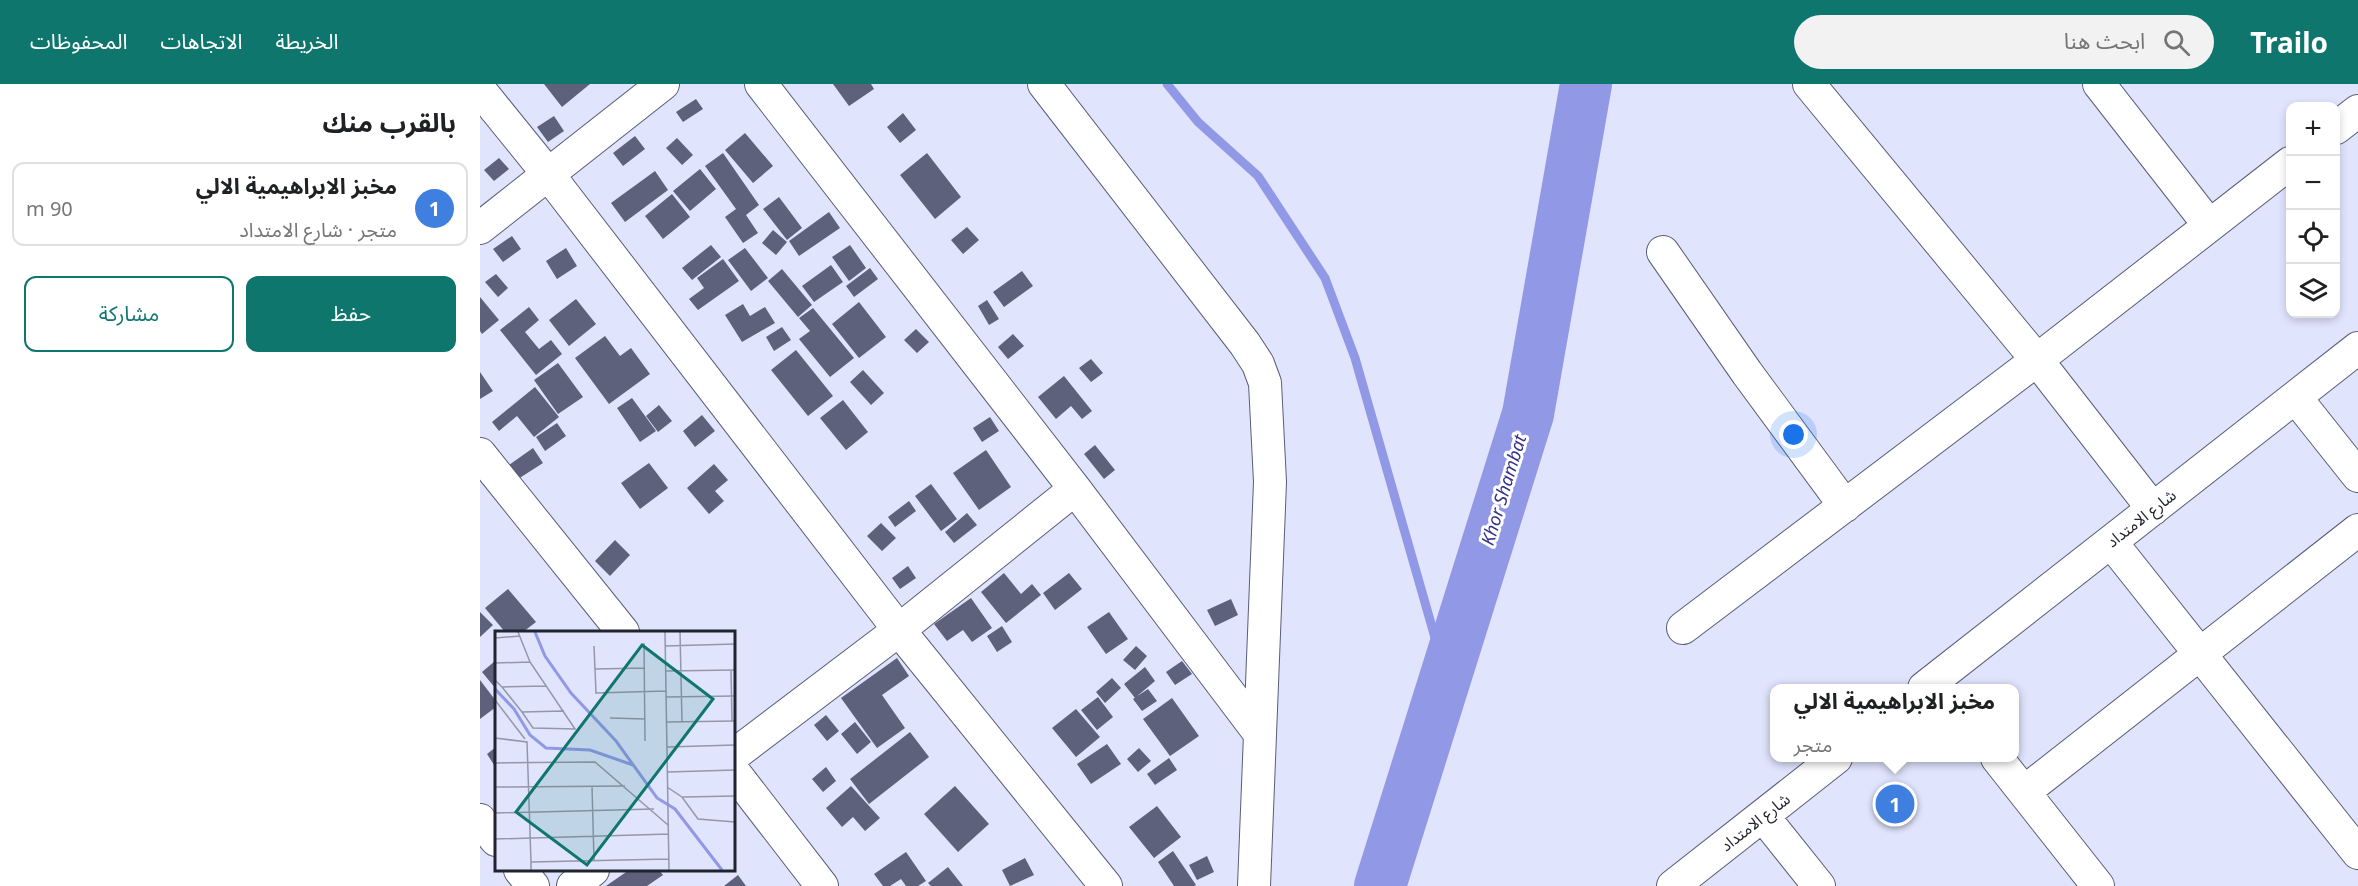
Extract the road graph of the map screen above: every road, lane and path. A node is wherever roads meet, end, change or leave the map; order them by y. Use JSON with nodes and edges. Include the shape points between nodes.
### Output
{"nodes":[{"id":1,"x":663,"y":84,"type":"edge"},
{"id":2,"x":761,"y":84,"type":"edge"},
{"id":3,"x":1044,"y":84,"type":"edge"},
{"id":4,"x":1809,"y":84,"type":"edge"},
{"id":5,"x":2099,"y":84,"type":"edge"},
{"id":6,"x":480,"y":90,"type":"edge"},
{"id":7,"x":2358,"y":111,"type":"edge"},
{"id":8,"x":2340,"y":125,"type":"edge"},
{"id":9,"x":2286,"y":166,"type":"edge"},
{"id":10,"x":548,"y":174,"type":"junction"},
{"id":11,"x":2209,"y":225,"type":"junction"},
{"id":12,"x":480,"y":228,"type":"edge"},
{"id":13,"x":1663,"y":252,"type":"dead end"},
{"id":14,"x":2358,"y":348,"type":"edge"},
{"id":15,"x":2037,"y":360,"type":"junction"},
{"id":16,"x":2296,"y":398,"type":"junction"},
{"id":17,"x":480,"y":454,"type":"edge"},
{"id":18,"x":2358,"y":476,"type":"edge"},
{"id":19,"x":1075,"y":489,"type":"junction"},
{"id":20,"x":1845,"y":506,"type":"junction"},
{"id":21,"x":2153,"y":508,"type":"junction"},
{"id":22,"x":2358,"y":530,"type":"edge"},
{"id":23,"x":2111,"y":542,"type":"junction"},
{"id":24,"x":1683,"y":628,"type":"dead end"},
{"id":25,"x":898,"y":630,"type":"junction"},
{"id":26,"x":621,"y":631,"type":"edge"},
{"id":27,"x":2201,"y":655,"type":"junction"},
{"id":28,"x":1936,"y":684,"type":"edge"},
{"id":29,"x":1260,"y":734,"type":"junction"},
{"id":30,"x":735,"y":753,"type":"edge"},
{"id":31,"x":1831,"y":762,"type":"edge"},
{"id":32,"x":1999,"y":762,"type":"edge"},
{"id":33,"x":735,"y":773,"type":"edge"},
{"id":34,"x":2024,"y":792,"type":"junction"},
{"id":35,"x":1763,"y":816,"type":"junction"},
{"id":36,"x":480,"y":820,"type":"edge"},
{"id":37,"x":495,"y":839,"type":"edge"},
{"id":38,"x":2358,"y":853,"type":"edge"},
{"id":39,"x":521,"y":871,"type":"edge"},
{"id":40,"x":592,"y":871,"type":"edge"},
{"id":41,"x":533,"y":886,"type":"edge"},
{"id":42,"x":573,"y":886,"type":"edge"},
{"id":43,"x":822,"y":886,"type":"edge"},
{"id":44,"x":1106,"y":886,"type":"edge"},
{"id":45,"x":1254,"y":886,"type":"edge"},
{"id":46,"x":1673,"y":886,"type":"edge"},
{"id":47,"x":1819,"y":886,"type":"edge"},
{"id":48,"x":2098,"y":886,"type":"edge"}],
"edges":[{"from":1,"to":10,"type":"street"},
{"from":2,"to":19,"type":"street"},
{"from":3,"to":29,"type":"street","via":[[1245,344],[1265,383],[1270,482]]},
{"from":4,"to":15,"type":"street"},
{"from":5,"to":11,"type":"street"},
{"from":6,"to":10,"type":"street"},
{"from":7,"to":8,"type":"street"},
{"from":9,"to":11,"type":"street"},
{"from":10,"to":12,"type":"street"},
{"from":10,"to":25,"type":"street"},
{"from":11,"to":15,"type":"street"},
{"from":13,"to":20,"type":"street"},
{"from":14,"to":16,"type":"street","name":"شارع الامتداد"},
{"from":15,"to":20,"type":"street"},
{"from":15,"to":21,"type":"street"},
{"from":16,"to":18,"type":"street"},
{"from":16,"to":21,"type":"street","name":"شارع الامتداد"},
{"from":17,"to":26,"type":"street"},
{"from":19,"to":25,"type":"street"},
{"from":19,"to":29,"type":"street"},
{"from":20,"to":24,"type":"street"},
{"from":21,"to":23,"type":"street","name":"شارع الامتداد"},
{"from":22,"to":27,"type":"street"},
{"from":23,"to":27,"type":"street"},
{"from":23,"to":28,"type":"street","name":"شارع الامتداد"},
{"from":25,"to":30,"type":"street"},
{"from":25,"to":44,"type":"street"},
{"from":27,"to":34,"type":"street"},
{"from":27,"to":38,"type":"street"},
{"from":29,"to":45,"type":"street"},
{"from":31,"to":35,"type":"street","name":"شارع الامتداد"},
{"from":32,"to":34,"type":"street"},
{"from":33,"to":43,"type":"street"},
{"from":34,"to":48,"type":"street"},
{"from":35,"to":46,"type":"street","name":"شارع الامتداد"},
{"from":35,"to":47,"type":"street"},
{"from":36,"to":37,"type":"street"},
{"from":39,"to":41,"type":"street"},
{"from":40,"to":42,"type":"street"}]}
